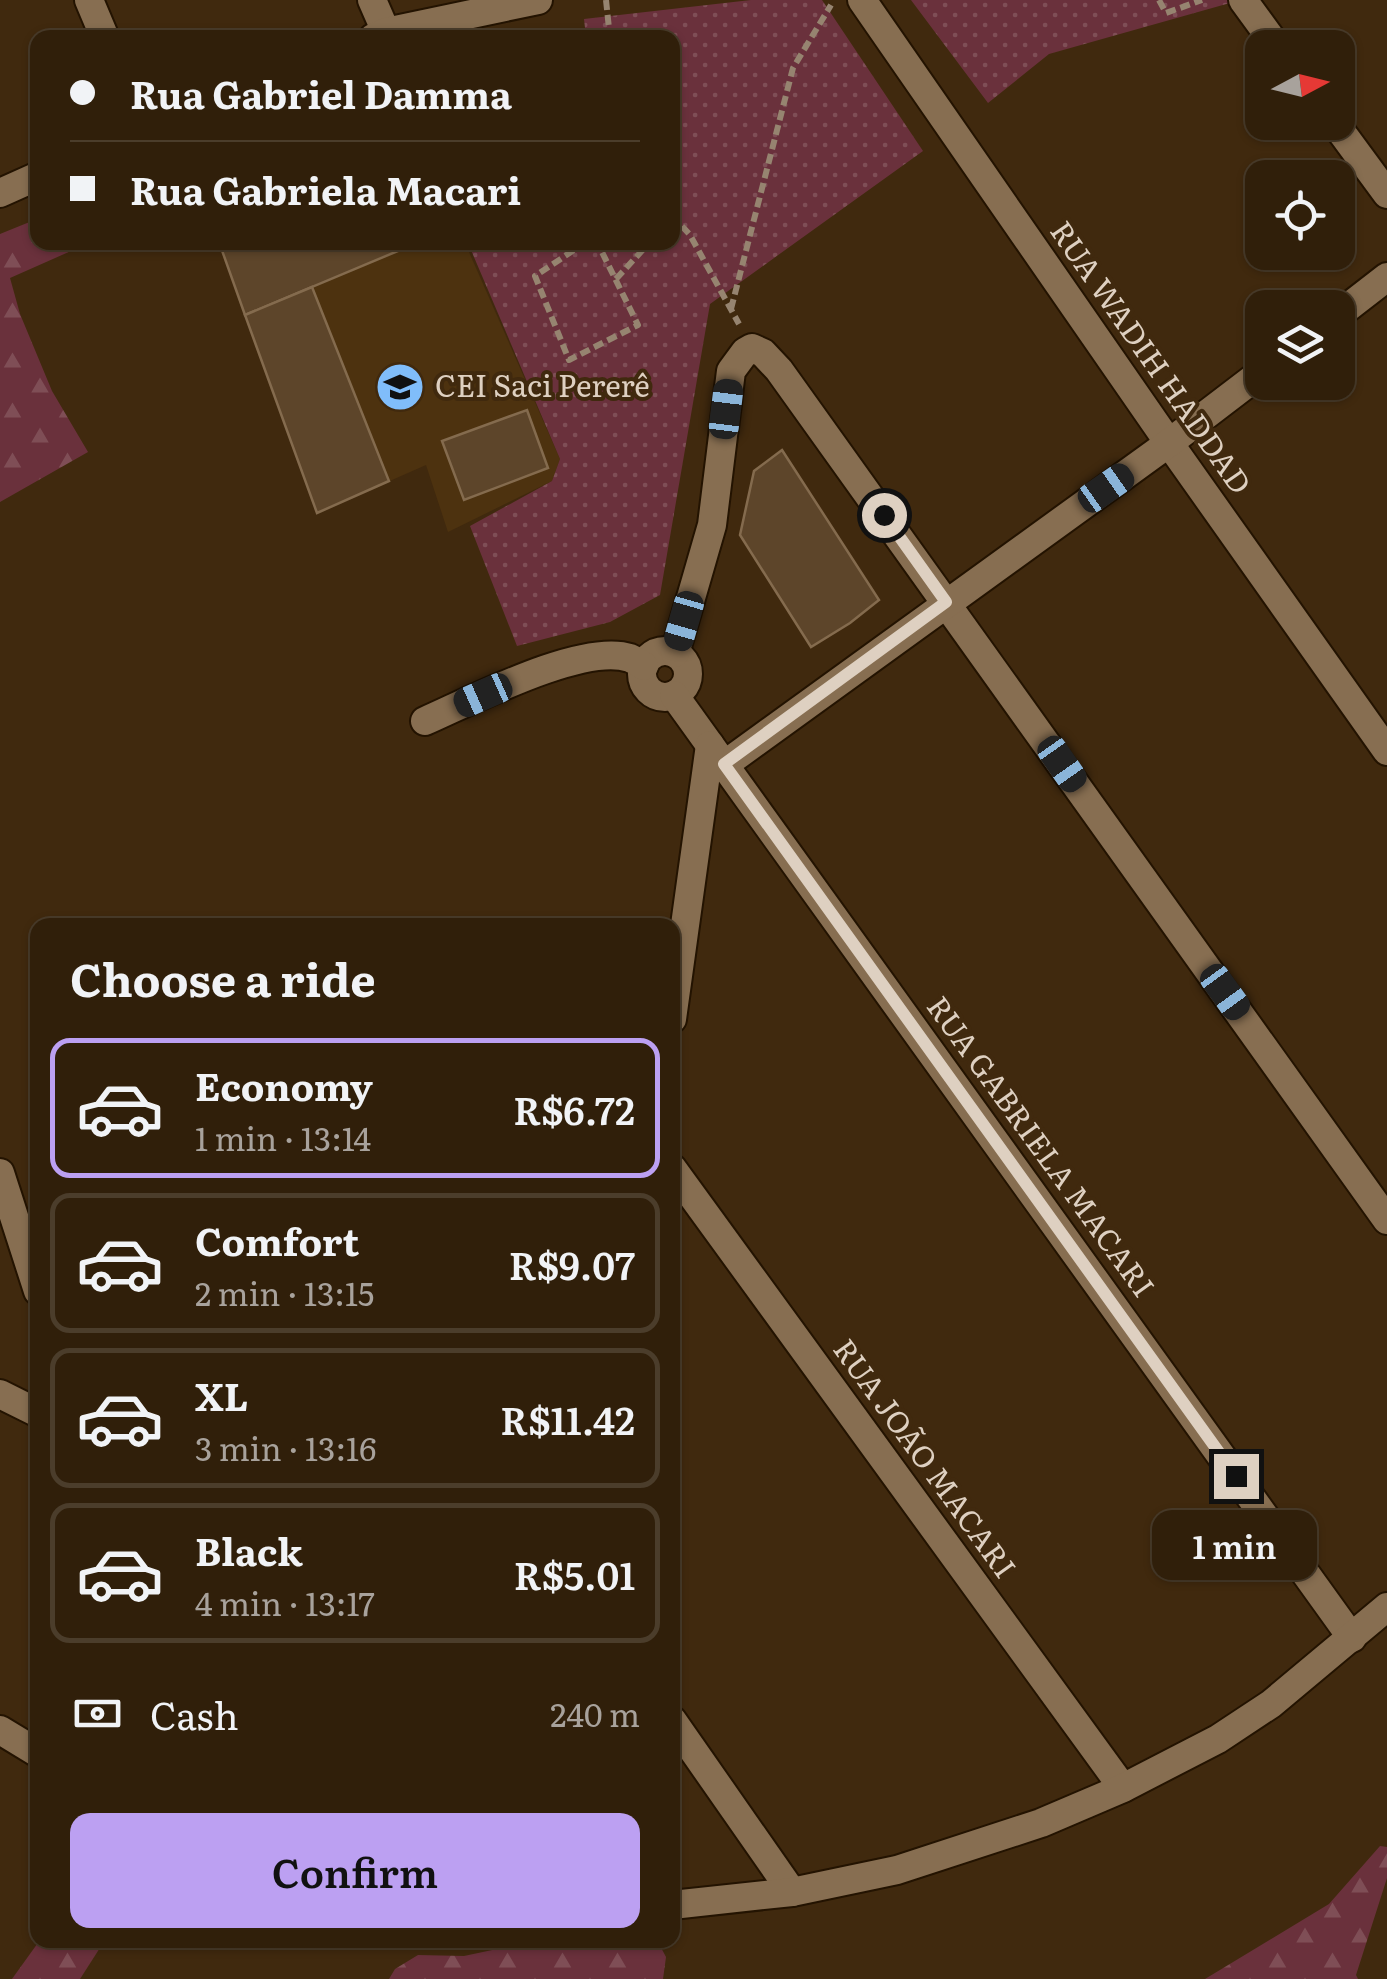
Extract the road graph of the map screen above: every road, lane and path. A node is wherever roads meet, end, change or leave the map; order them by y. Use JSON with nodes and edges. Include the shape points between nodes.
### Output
{"nodes":[{"id":1,"x":89,"y":0,"type":"edge"},
{"id":2,"x":372,"y":0,"type":"edge"},
{"id":3,"x":538,"y":0,"type":"edge"},
{"id":4,"x":606,"y":0,"type":"edge"},
{"id":5,"x":834,"y":0,"type":"edge"},
{"id":6,"x":862,"y":0,"type":"edge"},
{"id":7,"x":1159,"y":0,"type":"edge"},
{"id":8,"x":1202,"y":0,"type":"edge"},
{"id":9,"x":1243,"y":0,"type":"edge"},
{"id":10,"x":102,"y":30,"type":"edge"},
{"id":11,"x":378,"y":30,"type":"edge"},
{"id":12,"x":402,"y":30,"type":"edge"},
{"id":13,"x":609,"y":30,"type":"edge"},
{"id":14,"x":1265,"y":30,"type":"edge"},
{"id":15,"x":1347,"y":140,"type":"edge"},
{"id":16,"x":30,"y":180,"type":"edge"},
{"id":17,"x":0,"y":193,"type":"edge"},
{"id":18,"x":1387,"y":194,"type":"edge"},
{"id":19,"x":680,"y":224,"type":"edge"},
{"id":20,"x":574,"y":250,"type":"edge"},
{"id":21,"x":601,"y":250,"type":"edge"},
{"id":22,"x":643,"y":250,"type":"edge"},
{"id":23,"x":1387,"y":277,"type":"edge"},
{"id":24,"x":616,"y":279,"type":"junction"},
{"id":25,"x":1355,"y":302,"type":"edge"},
{"id":26,"x":731,"y":309,"type":"junction"},
{"id":27,"x":752,"y":348,"type":"junction"},
{"id":28,"x":1245,"y":385,"type":"edge"},
{"id":29,"x":1169,"y":443,"type":"junction"},
{"id":30,"x":946,"y":602,"type":"junction"},
{"id":31,"x":676,"y":653,"type":"junction"},
{"id":32,"x":644,"y":666,"type":"junction"},
{"id":33,"x":674,"y":695,"type":"junction"},
{"id":34,"x":425,"y":720,"type":"dead end"},
{"id":35,"x":1387,"y":751,"type":"edge"},
{"id":36,"x":717,"y":755,"type":"junction"},
{"id":37,"x":680,"y":973,"type":"edge"},
{"id":38,"x":0,"y":1173,"type":"edge"},
{"id":39,"x":680,"y":1179,"type":"edge"},
{"id":40,"x":1387,"y":1220,"type":"edge"},
{"id":41,"x":30,"y":1266,"type":"edge"},
{"id":42,"x":0,"y":1394,"type":"edge"},
{"id":43,"x":30,"y":1409,"type":"edge"},
{"id":44,"x":1387,"y":1608,"type":"edge"},
{"id":45,"x":1352,"y":1638,"type":"junction"},
{"id":46,"x":0,"y":1730,"type":"edge"},
{"id":47,"x":680,"y":1731,"type":"edge"},
{"id":48,"x":30,"y":1748,"type":"edge"},
{"id":49,"x":1123,"y":1788,"type":"junction"},
{"id":50,"x":792,"y":1892,"type":"junction"},
{"id":51,"x":680,"y":1904,"type":"edge"}],
"edges":[{"from":1,"to":10,"type":"street"},
{"from":2,"to":11,"type":"street"},
{"from":3,"to":12,"type":"street"},
{"from":4,"to":13,"type":"path"},
{"from":5,"to":26,"type":"path","via":[[792,68]]},
{"from":6,"to":29,"type":"street","name":"RUA WADIH HADDAD"},
{"from":7,"to":8,"type":"path","via":[[1166,13]]},
{"from":9,"to":14,"type":"street"},
{"from":15,"to":18,"type":"street"},
{"from":16,"to":17,"type":"street"},
{"from":19,"to":26,"type":"path"},
{"from":20,"to":24,"type":"path","via":[[535,276],[569,360],[638,324]]},
{"from":21,"to":24,"type":"path"},
{"from":22,"to":24,"type":"path"},
{"from":23,"to":25,"type":"street"},
{"from":26,"to":27,"type":"path"},
{"from":27,"to":30,"type":"street","via":[[780,370]]},
{"from":27,"to":31,"type":"street","via":[[731,370],[712,525]]},
{"from":28,"to":29,"type":"street"},
{"from":29,"to":30,"type":"street"},
{"from":29,"to":35,"type":"street","name":"RUA WADIH HADDAD"},
{"from":30,"to":36,"type":"street"},
{"from":30,"to":40,"type":"street"},
{"from":31,"to":32,"type":"street","via":[[660,651]]},
{"from":31,"to":33,"type":"street","via":[[688,671]]},
{"from":32,"to":33,"type":"street","via":[[652,693]]},
{"from":32,"to":34,"type":"street","via":[[627,657],[585,657]]},
{"from":33,"to":36,"type":"street","name":"RUA GABRIELA MACARI"},
{"from":36,"to":37,"type":"street"},
{"from":36,"to":45,"type":"street","name":"RUA GABRIELA MACARI"},
{"from":38,"to":41,"type":"street"},
{"from":39,"to":49,"type":"street","name":"RUA JOÃO MACARI"},
{"from":42,"to":43,"type":"street"},
{"from":44,"to":45,"type":"street"},
{"from":45,"to":49,"type":"street","via":[[1218,1739]]},
{"from":46,"to":48,"type":"street"},
{"from":47,"to":50,"type":"street"},
{"from":49,"to":50,"type":"street","via":[[897,1870]]},
{"from":50,"to":51,"type":"street"}]}
